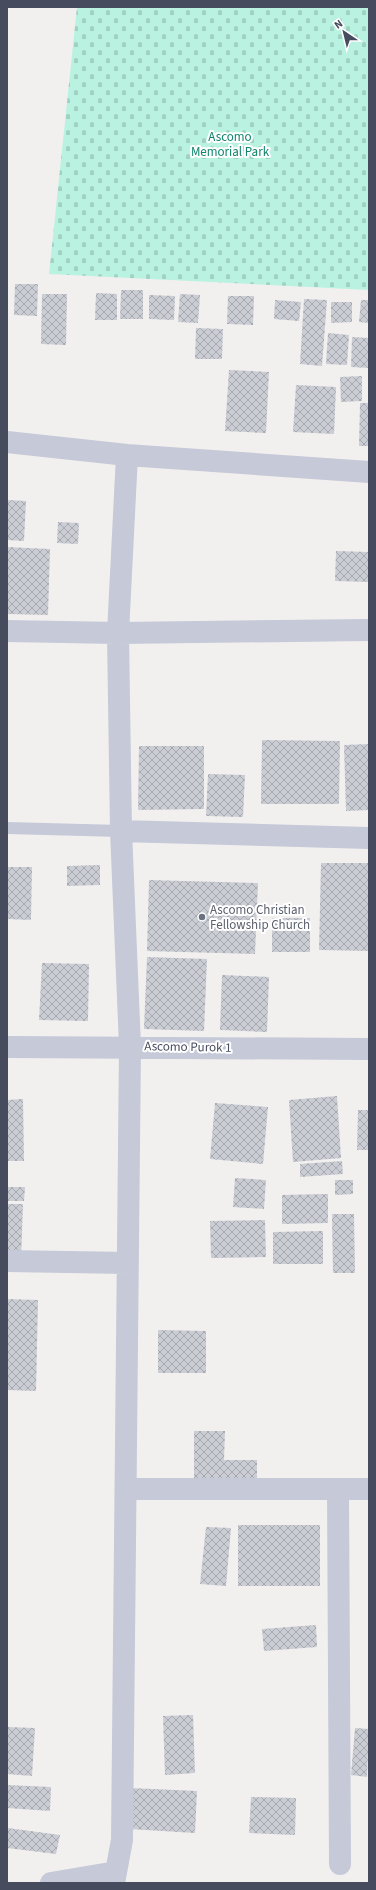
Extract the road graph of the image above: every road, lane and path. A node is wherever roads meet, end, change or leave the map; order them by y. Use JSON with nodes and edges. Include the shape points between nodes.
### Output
{"nodes":[{"id":1,"x":7,"y":442,"type":"edge"},
{"id":2,"x":127,"y":455,"type":"junction"},
{"id":3,"x":369,"y":472,"type":"edge"},
{"id":4,"x":369,"y":630,"type":"edge"},
{"id":5,"x":7,"y":631,"type":"edge"},
{"id":6,"x":118,"y":633,"type":"junction"},
{"id":7,"x":7,"y":828,"type":"edge"},
{"id":8,"x":121,"y":831,"type":"junction"},
{"id":9,"x":369,"y":838,"type":"edge"},
{"id":10,"x":130,"y":1046,"type":"junction"},
{"id":11,"x":7,"y":1047,"type":"edge"},
{"id":12,"x":369,"y":1049,"type":"edge"},
{"id":13,"x":7,"y":1261,"type":"edge"},
{"id":14,"x":128,"y":1263,"type":"junction"},
{"id":15,"x":126,"y":1489,"type":"junction"},
{"id":16,"x":338,"y":1489,"type":"junction"},
{"id":17,"x":369,"y":1489,"type":"edge"},
{"id":18,"x":340,"y":1864,"type":"dead end"},
{"id":19,"x":115,"y":1878,"type":"edge"},
{"id":20,"x":51,"y":1883,"type":"edge"}],
"edges":[{"from":1,"to":2,"type":"street"},
{"from":2,"to":3,"type":"street"},
{"from":2,"to":6,"type":"street"},
{"from":4,"to":6,"type":"street"},
{"from":5,"to":6,"type":"street"},
{"from":6,"to":8,"type":"street"},
{"from":7,"to":8,"type":"lane"},
{"from":8,"to":9,"type":"street"},
{"from":8,"to":10,"type":"street"},
{"from":10,"to":11,"type":"street","name":"Ascomo Purok 1"},
{"from":10,"to":12,"type":"street","name":"Ascomo Purok 1"},
{"from":10,"to":14,"type":"street"},
{"from":13,"to":14,"type":"street"},
{"from":14,"to":15,"type":"street"},
{"from":15,"to":16,"type":"street"},
{"from":15,"to":19,"type":"street","via":[[122,1840]]},
{"from":16,"to":17,"type":"street"},
{"from":16,"to":18,"type":"street"},
{"from":19,"to":20,"type":"street"}]}
